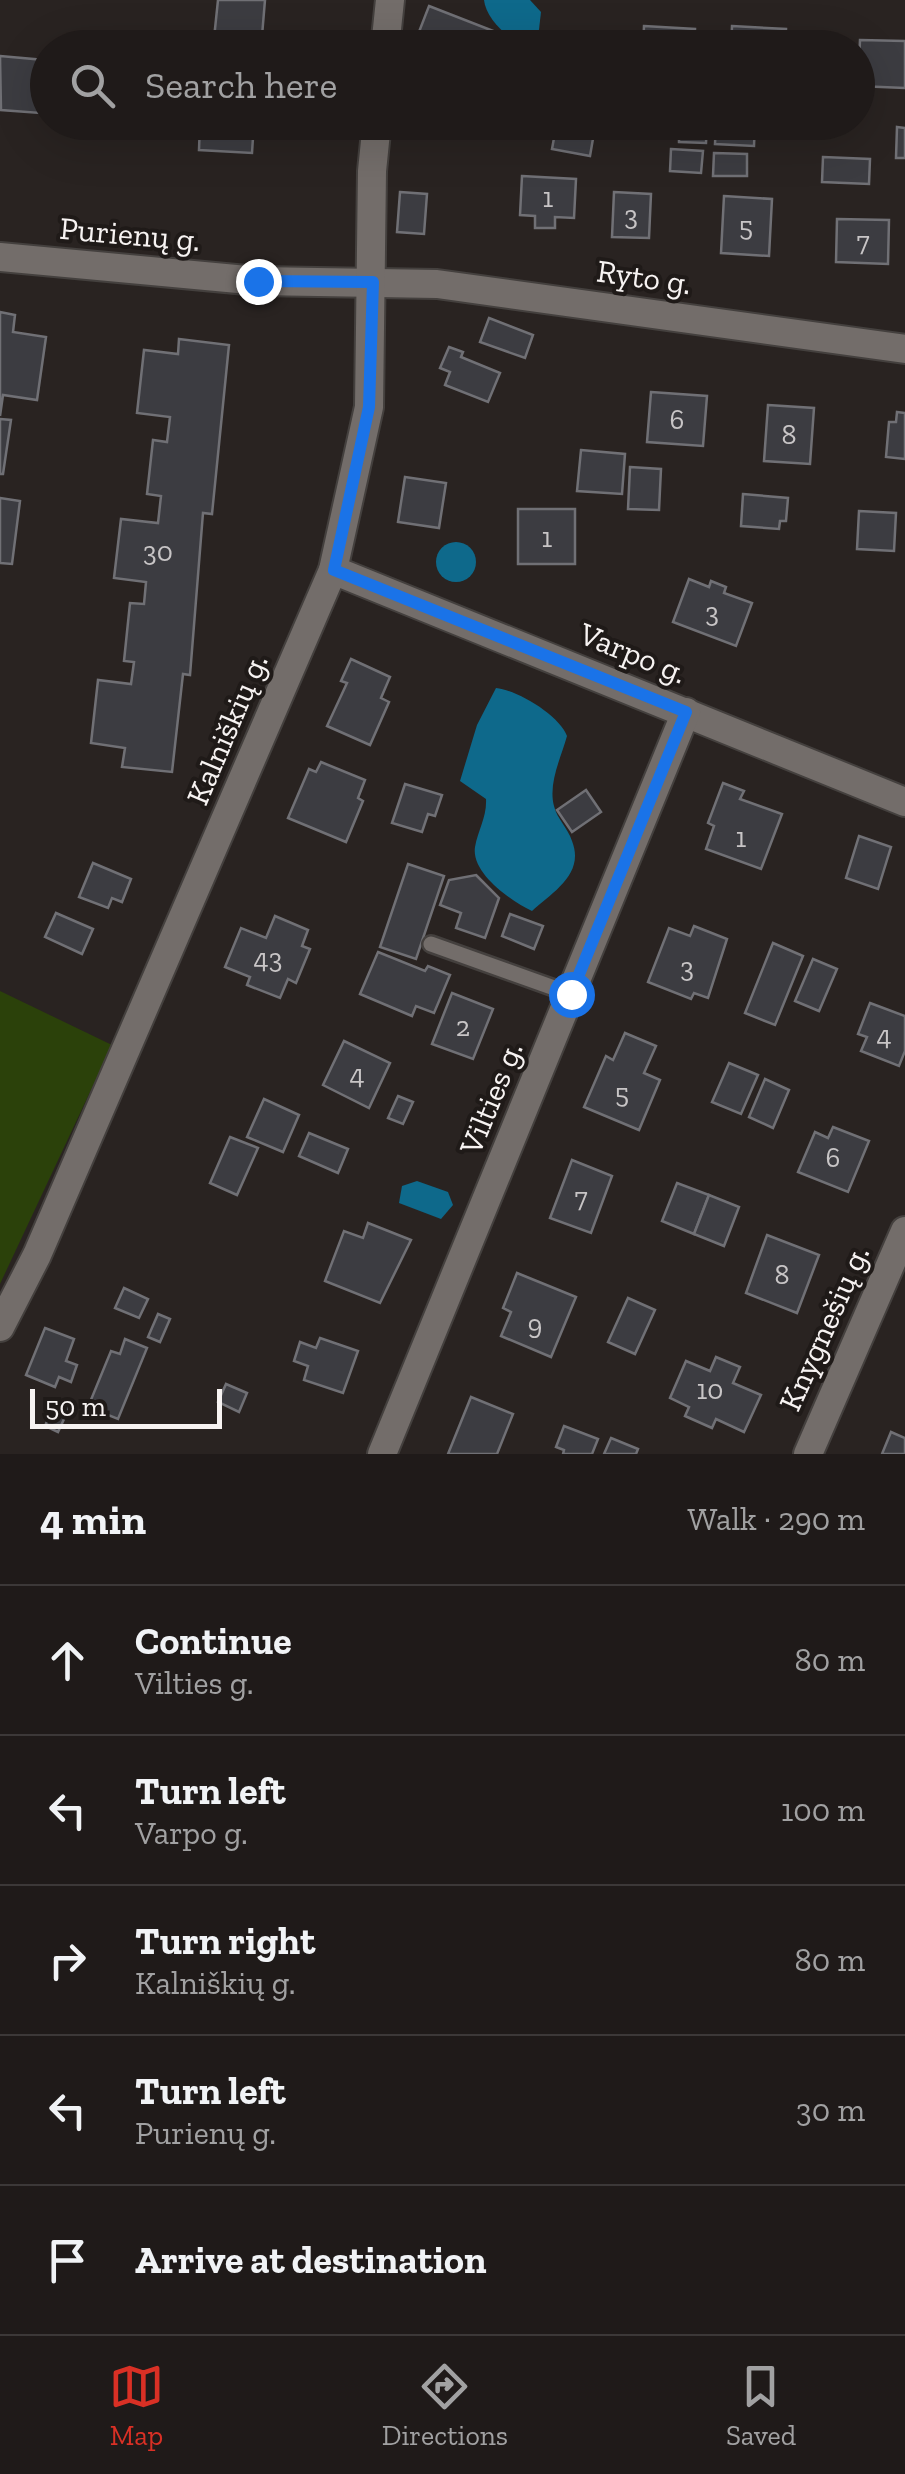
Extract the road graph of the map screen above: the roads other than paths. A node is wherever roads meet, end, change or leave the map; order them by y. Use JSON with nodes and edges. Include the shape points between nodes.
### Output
{"nodes":[{"id":1,"x":390,"y":0,"type":"edge"},
{"id":2,"x":387,"y":30,"type":"edge"},
{"id":3,"x":375,"y":140,"type":"edge"},
{"id":4,"x":0,"y":257,"type":"edge"},
{"id":5,"x":373,"y":282,"type":"junction"},
{"id":6,"x":905,"y":349,"type":"edge"},
{"id":7,"x":334,"y":570,"type":"junction"},
{"id":8,"x":686,"y":712,"type":"junction"},
{"id":9,"x":905,"y":802,"type":"edge"},
{"id":10,"x":432,"y":944,"type":"dead end"},
{"id":11,"x":571,"y":994,"type":"junction"},
{"id":12,"x":905,"y":1231,"type":"edge"},
{"id":13,"x":0,"y":1327,"type":"edge"},
{"id":14,"x":382,"y":1454,"type":"edge"},
{"id":15,"x":808,"y":1454,"type":"edge"}],
"edges":[{"from":1,"to":2,"type":"street"},
{"from":3,"to":5,"type":"street","name":"Kalniškių g."},
{"from":4,"to":5,"type":"street","name":"Purienų g.","via":[[258,281]]},
{"from":5,"to":6,"type":"street","name":"Ryto g.","via":[[437,284]]},
{"from":5,"to":7,"type":"street","name":"Kalniškių g.","via":[[369,407]]},
{"from":7,"to":8,"type":"street","name":"Varpo g."},
{"from":7,"to":13,"type":"street","name":"Kalniškių g."},
{"from":8,"to":9,"type":"street","name":"Varpo g."},
{"from":8,"to":11,"type":"street","name":"Vilties g."},
{"from":10,"to":11,"type":"lane"},
{"from":11,"to":14,"type":"street","name":"Vilties g."},
{"from":12,"to":15,"type":"street","name":"Knygnešių g."}]}
